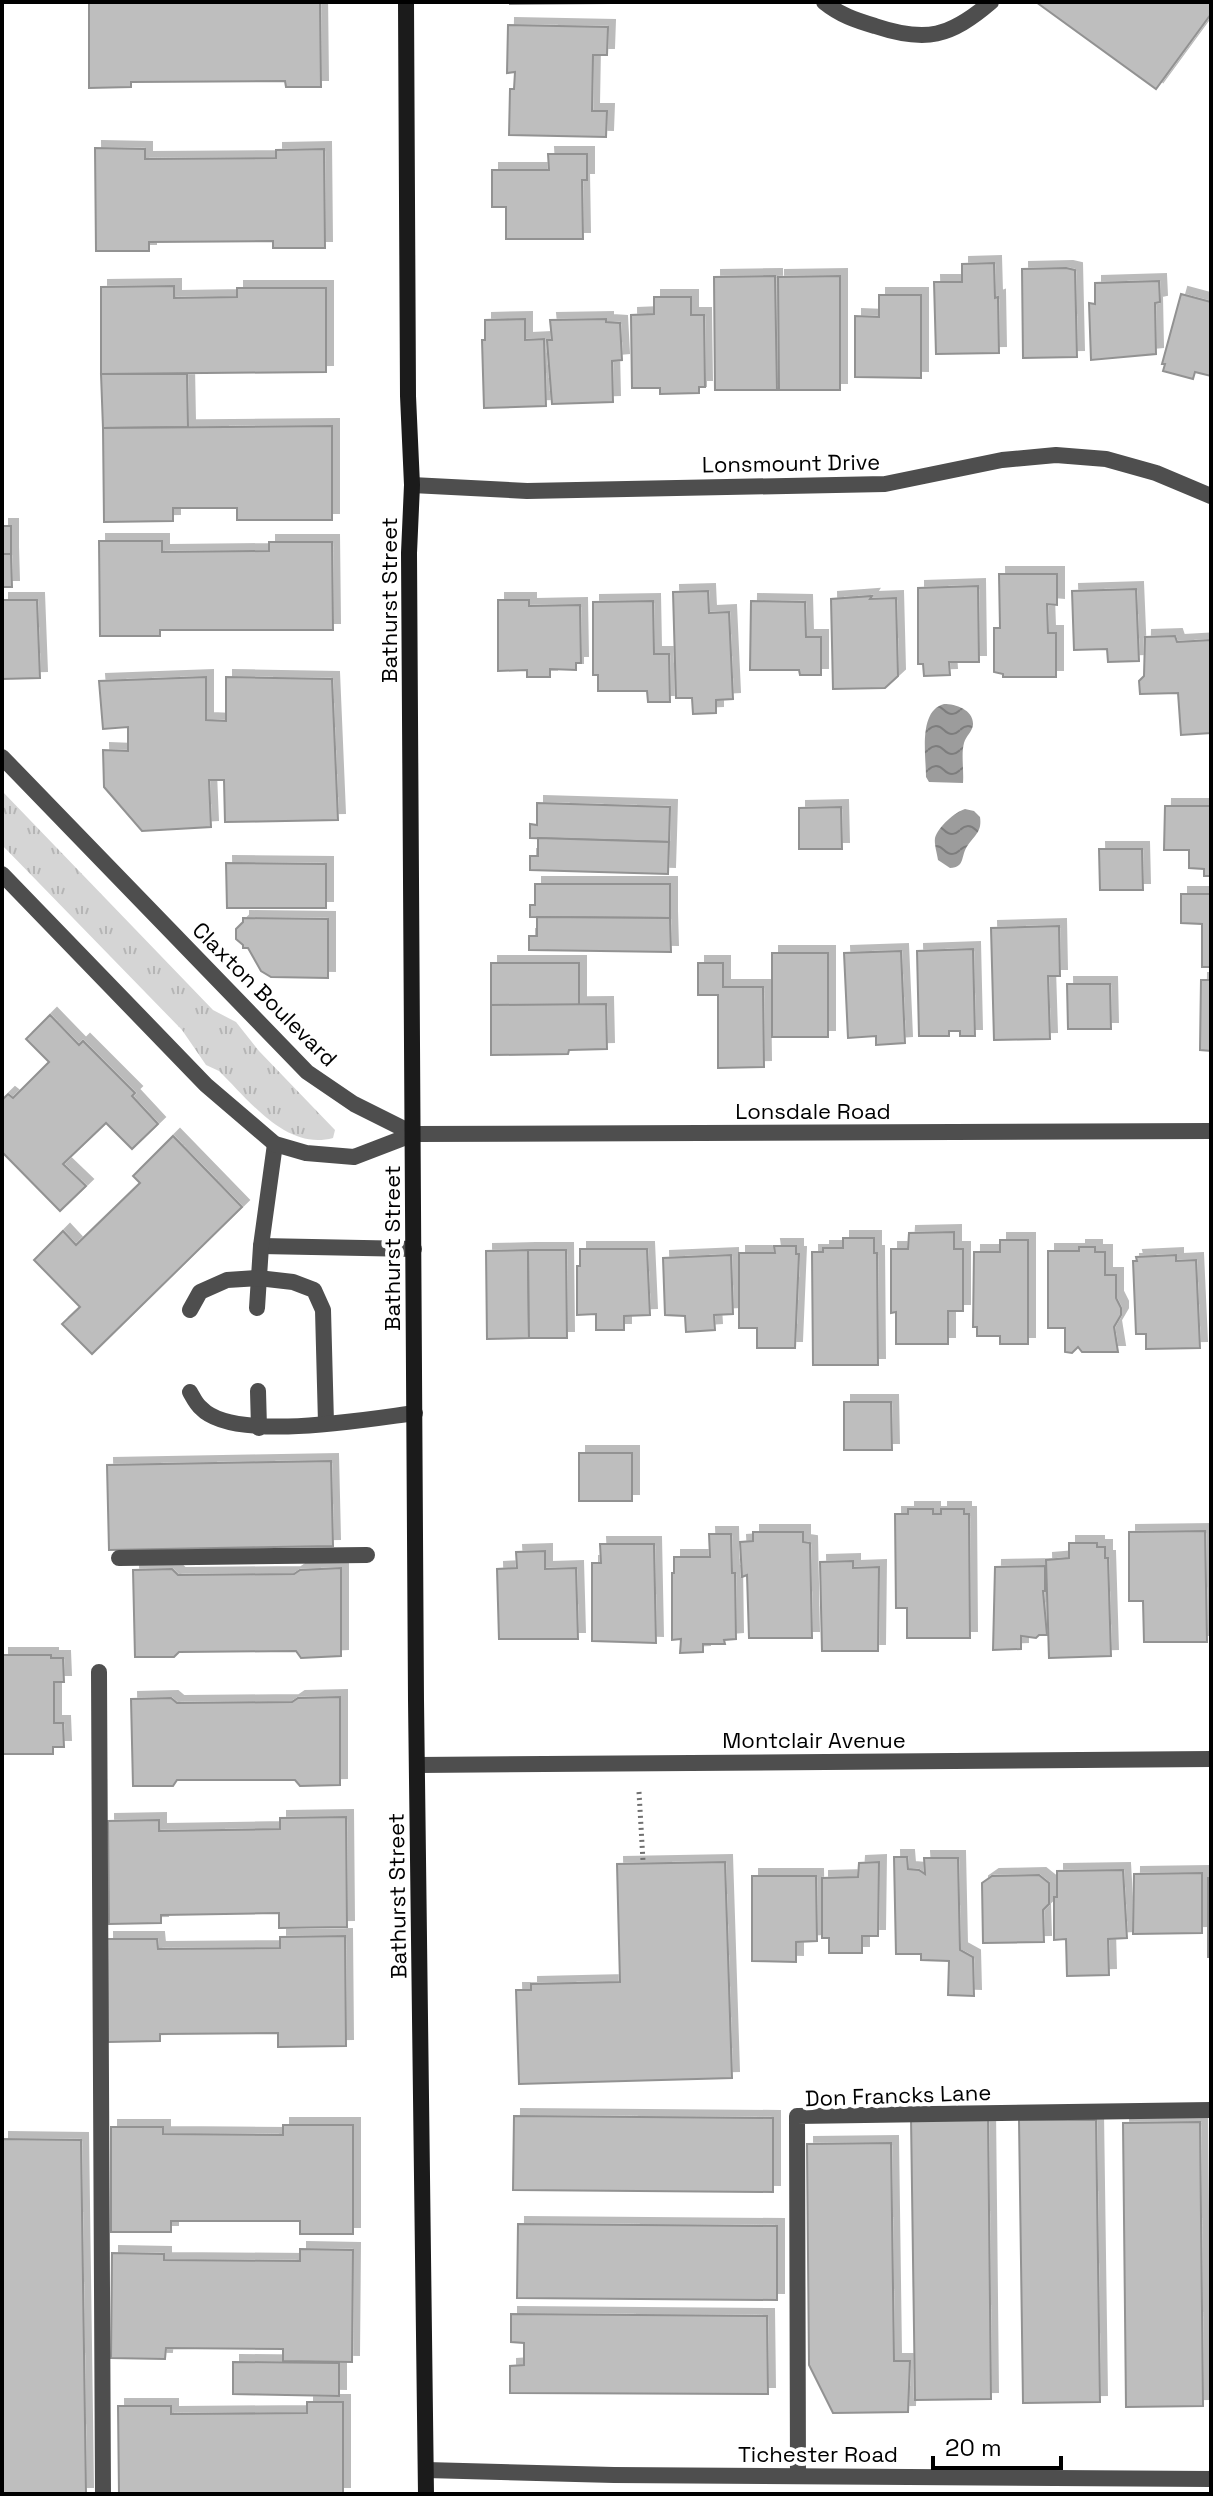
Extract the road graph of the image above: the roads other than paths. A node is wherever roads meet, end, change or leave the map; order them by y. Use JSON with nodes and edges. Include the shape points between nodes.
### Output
{"nodes":[{"id":1,"x":406,"y":2,"type":"edge"},
{"id":2,"x":824,"y":2,"type":"edge"},
{"id":3,"x":991,"y":2,"type":"edge"},
{"id":4,"x":412,"y":485,"type":"junction"},
{"id":5,"x":1211,"y":496,"type":"edge"},
{"id":6,"x":2,"y":757,"type":"edge"},
{"id":7,"x":2,"y":874,"type":"edge"},
{"id":8,"x":1211,"y":1131,"type":"edge"},
{"id":9,"x":414,"y":1134,"type":"junction"},
{"id":10,"x":275,"y":1144,"type":"junction"},
{"id":11,"x":261,"y":1246,"type":"junction"},
{"id":12,"x":414,"y":1249,"type":"junction"},
{"id":13,"x":258,"y":1278,"type":"junction"},
{"id":14,"x":257,"y":1308,"type":"dead end"},
{"id":15,"x":190,"y":1310,"type":"dead end"},
{"id":16,"x":258,"y":1391,"type":"dead end"},
{"id":17,"x":190,"y":1392,"type":"dead end"},
{"id":18,"x":415,"y":1413,"type":"junction"},
{"id":19,"x":326,"y":1423,"type":"junction"},
{"id":20,"x":259,"y":1428,"type":"junction"},
{"id":21,"x":367,"y":1555,"type":"dead end"},
{"id":22,"x":119,"y":1558,"type":"dead end"},
{"id":23,"x":99,"y":1672,"type":"dead end"},
{"id":24,"x":1211,"y":1759,"type":"edge"},
{"id":25,"x":418,"y":1765,"type":"junction"},
{"id":26,"x":1211,"y":2110,"type":"edge"},
{"id":27,"x":426,"y":2470,"type":"junction"},
{"id":28,"x":798,"y":2475,"type":"junction"},
{"id":29,"x":1211,"y":2479,"type":"edge"},
{"id":30,"x":103,"y":2494,"type":"edge"},
{"id":31,"x":426,"y":2494,"type":"edge"}],
"edges":[{"from":1,"to":4,"type":"main road","name":"Bathurst Street"},
{"from":2,"to":3,"type":"street","via":[[840,15],[916,37],[967,22]]},
{"from":4,"to":5,"type":"street","name":"Lonsmount Drive","via":[[527,491],[885,484],[1002,460],[1056,455],[1106,459]]},
{"from":4,"to":9,"type":"main road","name":"Bathurst Street"},
{"from":6,"to":9,"type":"street","name":"Claxton Boulevard","via":[[307,1072],[354,1104]]},
{"from":7,"to":10,"type":"street","via":[[206,1085]]},
{"from":8,"to":9,"type":"street","name":"Lonsdale Road"},
{"from":9,"to":10,"type":"street","via":[[354,1157]]},
{"from":9,"to":12,"type":"main road","name":"Bathurst Street"},
{"from":10,"to":11,"type":"street"},
{"from":11,"to":12,"type":"street"},
{"from":11,"to":13,"type":"street"},
{"from":12,"to":18,"type":"main road","name":"Bathurst Street"},
{"from":13,"to":14,"type":"street"},
{"from":13,"to":15,"type":"street","via":[[227,1280],[200,1292]]},
{"from":13,"to":19,"type":"street","via":[[314,1290],[323,1310]]},
{"from":16,"to":20,"type":"street"},
{"from":17,"to":20,"type":"street","via":[[202,1410]]},
{"from":18,"to":19,"type":"street"},
{"from":18,"to":25,"type":"main road","name":"Bathurst Street"},
{"from":19,"to":20,"type":"street"},
{"from":21,"to":22,"type":"street"},
{"from":23,"to":30,"type":"street"},
{"from":24,"to":25,"type":"street","name":"Montclair Avenue"},
{"from":25,"to":27,"type":"main road","name":"Bathurst Street"},
{"from":26,"to":28,"type":"street","name":"Don Francks Lane","via":[[797,2116]]},
{"from":27,"to":28,"type":"street","name":"Tichester Road"},
{"from":27,"to":31,"type":"main road","name":"Bathurst Street"},
{"from":28,"to":29,"type":"street","name":"Tichester Road"}]}
